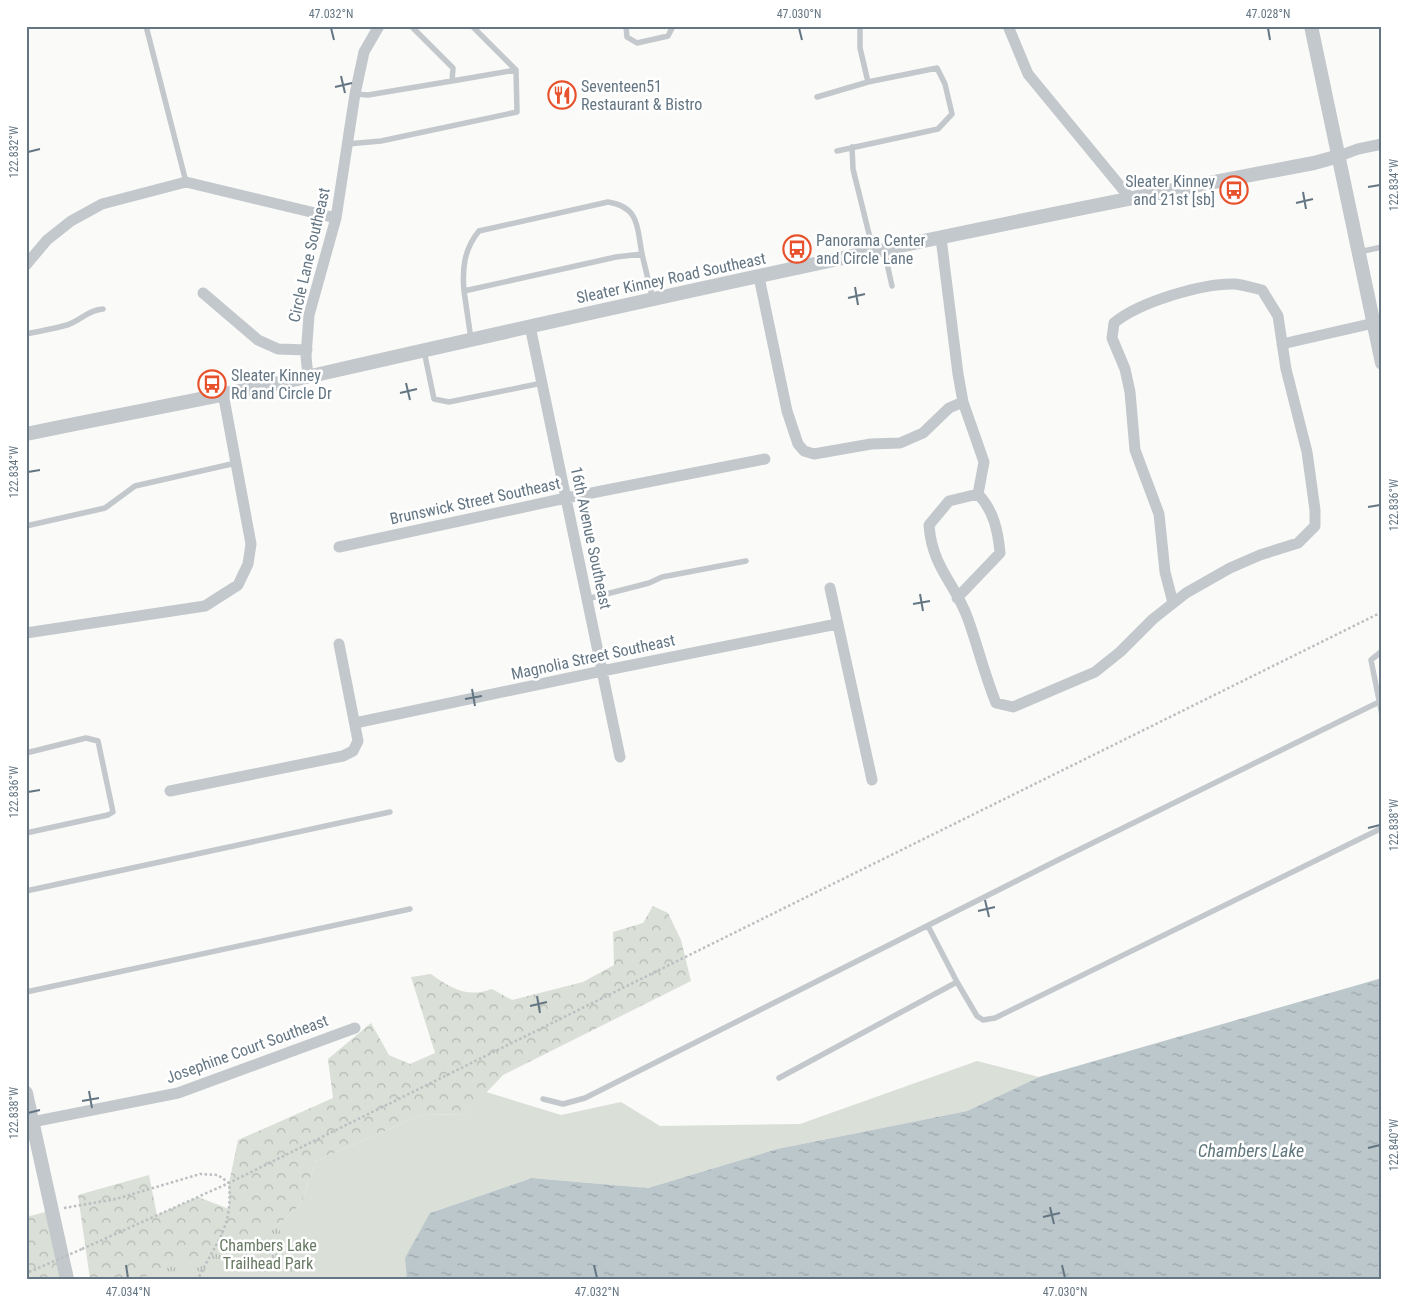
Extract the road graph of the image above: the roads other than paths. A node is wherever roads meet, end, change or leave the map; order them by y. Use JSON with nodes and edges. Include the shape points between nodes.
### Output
{"nodes":[{"id":1,"x":146,"y":26,"type":"edge"},
{"id":2,"x":379,"y":26,"type":"edge"},
{"id":3,"x":411,"y":26,"type":"edge"},
{"id":4,"x":472,"y":26,"type":"edge"},
{"id":5,"x":626,"y":26,"type":"edge"},
{"id":6,"x":673,"y":26,"type":"edge"},
{"id":7,"x":860,"y":26,"type":"edge"},
{"id":8,"x":1008,"y":26,"type":"edge"},
{"id":9,"x":1311,"y":26,"type":"edge"},
{"id":10,"x":516,"y":70,"type":"junction"},
{"id":11,"x":452,"y":81,"type":"junction"},
{"id":12,"x":868,"y":82,"type":"junction"},
{"id":13,"x":355,"y":94,"type":"junction"},
{"id":14,"x":818,"y":97,"type":"dead end"},
{"id":15,"x":346,"y":144,"type":"junction"},
{"id":16,"x":1382,"y":144,"type":"edge"},
{"id":17,"x":852,"y":148,"type":"junction"},
{"id":18,"x":837,"y":151,"type":"dead end"},
{"id":19,"x":1339,"y":156,"type":"junction"},
{"id":20,"x":186,"y":182,"type":"junction"},
{"id":21,"x":1130,"y":198,"type":"junction"},
{"id":22,"x":336,"y":218,"type":"junction"},
{"id":23,"x":941,"y":238,"type":"junction"},
{"id":24,"x":1382,"y":247,"type":"edge"},
{"id":25,"x":879,"y":251,"type":"junction"},
{"id":26,"x":1359,"y":252,"type":"junction"},
{"id":27,"x":642,"y":254,"type":"junction"},
{"id":28,"x":26,"y":265,"type":"edge"},
{"id":29,"x":759,"y":277,"type":"junction"},
{"id":30,"x":892,"y":286,"type":"dead end"},
{"id":31,"x":464,"y":291,"type":"junction"},
{"id":32,"x":203,"y":293,"type":"dead end"},
{"id":33,"x":653,"y":300,"type":"junction"},
{"id":34,"x":103,"y":309,"type":"dead end"},
{"id":35,"x":1374,"y":323,"type":"junction"},
{"id":36,"x":530,"y":326,"type":"junction"},
{"id":37,"x":26,"y":334,"type":"edge"},
{"id":38,"x":471,"y":339,"type":"junction"},
{"id":39,"x":1282,"y":344,"type":"junction"},
{"id":40,"x":424,"y":349,"type":"junction"},
{"id":41,"x":306,"y":350,"type":"junction"},
{"id":42,"x":1382,"y":364,"type":"edge"},
{"id":43,"x":308,"y":377,"type":"junction"},
{"id":44,"x":542,"y":383,"type":"junction"},
{"id":45,"x":223,"y":393,"type":"junction"},
{"id":46,"x":963,"y":402,"type":"junction"},
{"id":47,"x":26,"y":434,"type":"edge"},
{"id":48,"x":765,"y":459,"type":"dead end"},
{"id":49,"x":236,"y":463,"type":"junction"},
{"id":50,"x":978,"y":494,"type":"junction"},
{"id":51,"x":566,"y":498,"type":"junction"},
{"id":52,"x":26,"y":526,"type":"edge"},
{"id":53,"x":339,"y":548,"type":"dead end"},
{"id":54,"x":746,"y":561,"type":"dead end"},
{"id":55,"x":830,"y":588,"type":"dead end"},
{"id":56,"x":957,"y":598,"type":"junction"},
{"id":57,"x":587,"y":599,"type":"junction"},
{"id":58,"x":1173,"y":603,"type":"junction"},
{"id":59,"x":837,"y":624,"type":"junction"},
{"id":60,"x":26,"y":633,"type":"edge"},
{"id":61,"x":339,"y":644,"type":"dead end"},
{"id":62,"x":1382,"y":650,"type":"edge"},
{"id":63,"x":602,"y":671,"type":"junction"},
{"id":64,"x":1379,"y":702,"type":"junction"},
{"id":65,"x":1382,"y":715,"type":"edge"},
{"id":66,"x":355,"y":723,"type":"junction"},
{"id":67,"x":26,"y":753,"type":"edge"},
{"id":68,"x":620,"y":757,"type":"dead end"},
{"id":69,"x":872,"y":780,"type":"dead end"},
{"id":70,"x":170,"y":791,"type":"dead end"},
{"id":71,"x":390,"y":812,"type":"dead end"},
{"id":72,"x":1382,"y":828,"type":"edge"},
{"id":73,"x":26,"y":833,"type":"edge"},
{"id":74,"x":26,"y":891,"type":"edge"},
{"id":75,"x":410,"y":909,"type":"dead end"},
{"id":76,"x":928,"y":926,"type":"junction"},
{"id":77,"x":957,"y":982,"type":"junction"},
{"id":78,"x":26,"y":992,"type":"edge"},
{"id":79,"x":354,"y":1028,"type":"dead end"},
{"id":80,"x":779,"y":1078,"type":"dead end"},
{"id":81,"x":26,"y":1093,"type":"edge"},
{"id":82,"x":543,"y":1099,"type":"dead end"},
{"id":83,"x":32,"y":1122,"type":"junction"},
{"id":84,"x":67,"y":1279,"type":"edge"}],
"edges":[{"from":1,"to":20,"type":"lane"},
{"from":2,"to":13,"type":"street","name":"Circle Lane Southeast","via":[[364,52]]},
{"from":3,"to":11,"type":"lane","via":[[453,68]]},
{"from":4,"to":10,"type":"lane"},
{"from":5,"to":6,"type":"lane","via":[[627,37],[637,43],[668,36]]},
{"from":7,"to":12,"type":"lane","via":[[860,48]]},
{"from":8,"to":21,"type":"street","via":[[1028,74]]},
{"from":9,"to":19,"type":"street"},
{"from":10,"to":11,"type":"lane"},
{"from":10,"to":15,"type":"lane","via":[[517,112],[381,141]]},
{"from":11,"to":13,"type":"lane","via":[[368,95]]},
{"from":12,"to":14,"type":"lane"},
{"from":12,"to":17,"type":"lane","via":[[937,68],[945,84],[952,114],[938,129]]},
{"from":13,"to":15,"type":"street","name":"Circle Lane Southeast"},
{"from":15,"to":22,"type":"street","name":"Circle Lane Southeast"},
{"from":16,"to":19,"type":"street","name":"Sleater Kinney Road Southeast"},
{"from":17,"to":18,"type":"lane"},
{"from":17,"to":25,"type":"lane","via":[[853,169]]},
{"from":19,"to":21,"type":"street","name":"Sleater Kinney Road Southeast"},
{"from":19,"to":26,"type":"street"},
{"from":20,"to":22,"type":"street"},
{"from":20,"to":28,"type":"street","via":[[102,204],[63,227]]},
{"from":21,"to":23,"type":"street","name":"Sleater Kinney Road Southeast"},
{"from":22,"to":41,"type":"street","name":"Circle Lane Southeast","via":[[309,315]]},
{"from":23,"to":25,"type":"street","name":"Sleater Kinney Road Southeast"},
{"from":23,"to":46,"type":"street"},
{"from":24,"to":26,"type":"lane"},
{"from":25,"to":29,"type":"street","name":"Sleater Kinney Road Southeast"},
{"from":25,"to":30,"type":"lane"},
{"from":26,"to":35,"type":"street"},
{"from":27,"to":31,"type":"lane"},
{"from":27,"to":31,"type":"lane","via":[[635,216],[620,204],[608,202],[479,232],[470,242],[462,270]]},
{"from":27,"to":33,"type":"lane"},
{"from":29,"to":33,"type":"street","name":"Sleater Kinney Road Southeast"},
{"from":29,"to":46,"type":"street","via":[[782,385],[798,444],[804,450],[814,454],[872,444],[900,444],[923,433],[949,408]]},
{"from":31,"to":38,"type":"lane"},
{"from":32,"to":41,"type":"street","via":[[258,340],[278,348]]},
{"from":33,"to":36,"type":"street","name":"Sleater Kinney Road Southeast"},
{"from":34,"to":37,"type":"lane","via":[[88,312],[68,325]]},
{"from":35,"to":39,"type":"street"},
{"from":35,"to":42,"type":"street"},
{"from":36,"to":38,"type":"street","name":"Sleater Kinney Road Southeast"},
{"from":36,"to":44,"type":"street","name":"16th Avenue Southeast"},
{"from":38,"to":40,"type":"street","name":"Sleater Kinney Road Southeast"},
{"from":39,"to":58,"type":"street","via":[[1307,452],[1315,510],[1314,526],[1298,543],[1230,568],[1186,592]]},
{"from":39,"to":58,"type":"street","via":[[1278,316],[1262,290],[1235,284],[1197,289],[1170,297],[1114,323],[1112,338],[1125,369],[1130,392],[1135,450],[1159,514],[1165,572]]},
{"from":40,"to":43,"type":"street","name":"Sleater Kinney Road Southeast"},
{"from":40,"to":44,"type":"lane","via":[[434,399],[449,402]]},
{"from":41,"to":43,"type":"street","name":"Circle Lane Southeast"},
{"from":43,"to":45,"type":"street","name":"Sleater Kinney Road Southeast"},
{"from":44,"to":51,"type":"street","name":"16th Avenue Southeast"},
{"from":45,"to":47,"type":"street","name":"Sleater Kinney Road Southeast"},
{"from":45,"to":49,"type":"street"},
{"from":46,"to":50,"type":"street","via":[[984,462]]},
{"from":48,"to":51,"type":"street","name":"Brunswick Street Southeast"},
{"from":49,"to":52,"type":"lane","via":[[136,486],[105,508]]},
{"from":49,"to":60,"type":"street","via":[[251,544],[248,564],[238,585],[205,606]]},
{"from":50,"to":56,"type":"street","via":[[988,504],[998,532],[1000,553]]},
{"from":50,"to":56,"type":"street","via":[[949,501],[930,525],[930,544]]},
{"from":51,"to":53,"type":"street","name":"Brunswick Street Southeast"},
{"from":51,"to":57,"type":"street","name":"16th Avenue Southeast"},
{"from":54,"to":57,"type":"lane","via":[[662,577]]},
{"from":55,"to":59,"type":"street"},
{"from":56,"to":58,"type":"street","via":[[968,618],[996,703],[1013,708],[1095,672]]},
{"from":57,"to":63,"type":"street","name":"16th Avenue Southeast"},
{"from":59,"to":63,"type":"street","name":"Magnolia Street Southeast"},
{"from":59,"to":69,"type":"street"},
{"from":61,"to":66,"type":"street"},
{"from":62,"to":64,"type":"lane","via":[[1371,660]]},
{"from":63,"to":66,"type":"street","name":"Magnolia Street Southeast"},
{"from":63,"to":68,"type":"street","name":"16th Avenue Southeast"},
{"from":64,"to":65,"type":"lane"},
{"from":64,"to":76,"type":"lane"},
{"from":66,"to":70,"type":"street","via":[[358,741],[353,751],[343,756]]},
{"from":67,"to":73,"type":"lane","via":[[86,738],[98,741],[113,812]]},
{"from":71,"to":74,"type":"lane"},
{"from":72,"to":77,"type":"lane","via":[[995,1018],[983,1020],[977,1016]]},
{"from":75,"to":78,"type":"lane"},
{"from":76,"to":77,"type":"lane"},
{"from":76,"to":82,"type":"lane","via":[[585,1098],[563,1104]]},
{"from":77,"to":80,"type":"lane"},
{"from":79,"to":83,"type":"street","name":"Josephine Court Southeast","via":[[178,1093]]},
{"from":81,"to":83,"type":"street"},
{"from":83,"to":84,"type":"street"}]}
